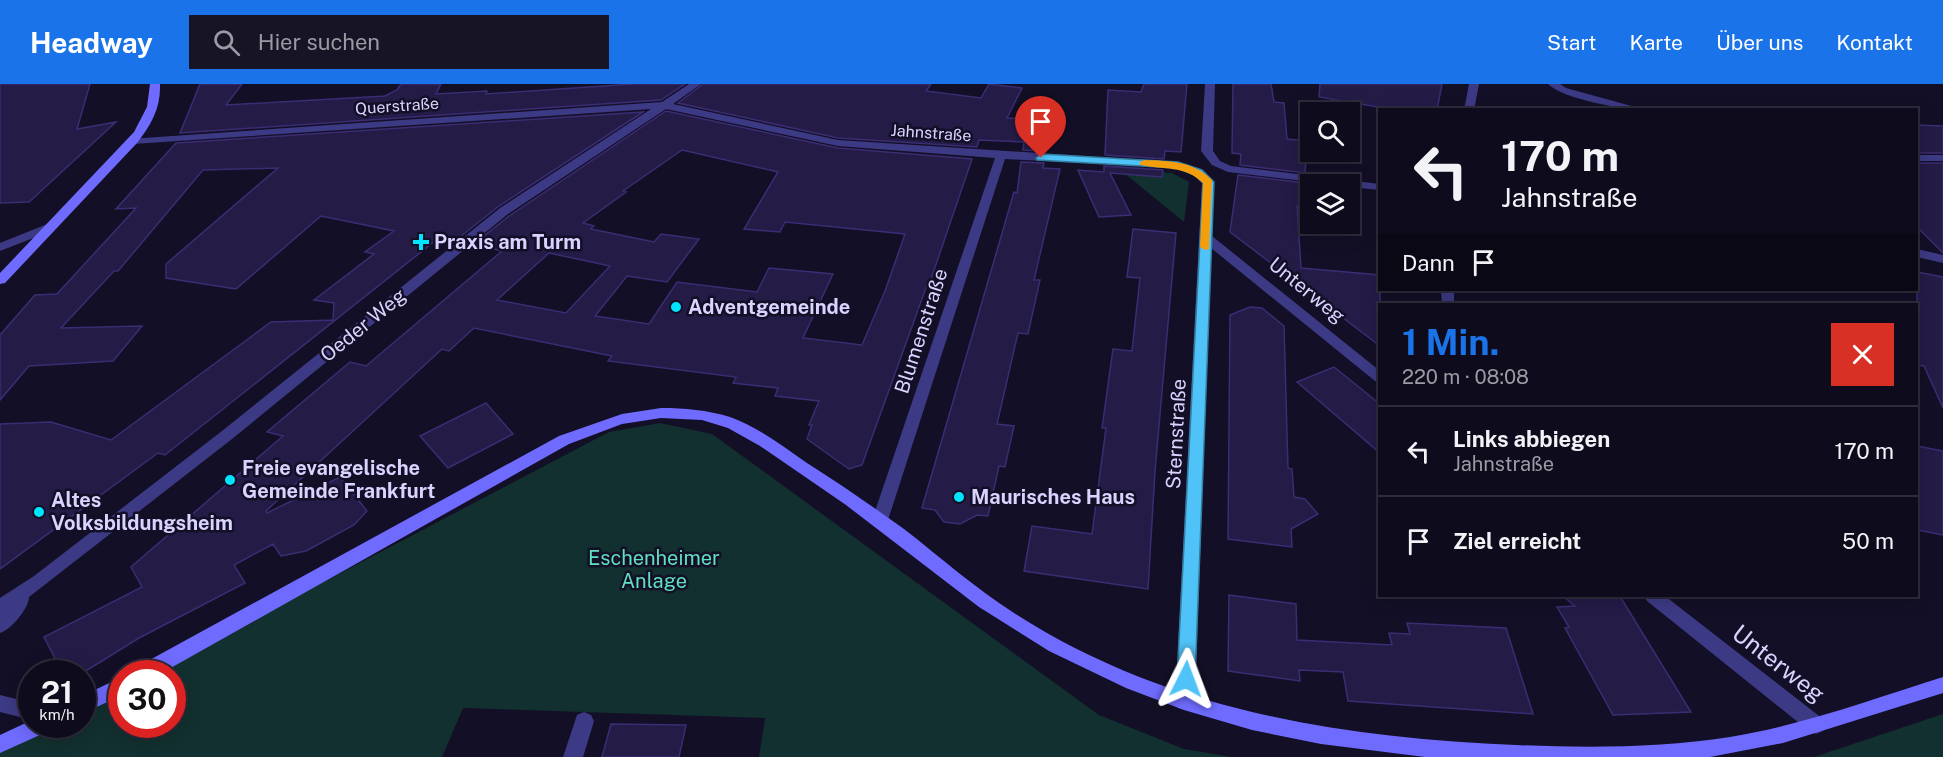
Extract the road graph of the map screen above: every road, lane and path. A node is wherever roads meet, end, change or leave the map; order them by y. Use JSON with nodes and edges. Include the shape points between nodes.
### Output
{"nodes":[{"id":1,"x":155,"y":84,"type":"edge"},
{"id":2,"x":696,"y":84,"type":"edge"},
{"id":3,"x":1210,"y":84,"type":"edge"},
{"id":4,"x":1474,"y":84,"type":"edge"},
{"id":5,"x":1558,"y":87,"type":"edge"},
{"id":6,"x":663,"y":105,"type":"junction"},
{"id":7,"x":1469,"y":108,"type":"edge"},
{"id":8,"x":1634,"y":108,"type":"edge"},
{"id":9,"x":134,"y":141,"type":"junction"},
{"id":10,"x":1001,"y":155,"type":"junction"},
{"id":11,"x":1918,"y":158,"type":"edge"},
{"id":12,"x":1943,"y":158,"type":"edge"},
{"id":13,"x":1198,"y":172,"type":"joint"},
{"id":14,"x":1378,"y":187,"type":"edge"},
{"id":15,"x":50,"y":226,"type":"junction"},
{"id":16,"x":1206,"y":237,"type":"junction"},
{"id":17,"x":0,"y":248,"type":"edge"},
{"id":18,"x":1918,"y":253,"type":"edge"},
{"id":19,"x":1943,"y":259,"type":"edge"},
{"id":20,"x":0,"y":280,"type":"edge"},
{"id":21,"x":1378,"y":376,"type":"edge"},
{"id":22,"x":880,"y":520,"type":"junction"},
{"id":23,"x":40,"y":581,"type":"junction"},
{"id":24,"x":1654,"y":597,"type":"edge"},
{"id":25,"x":0,"y":607,"type":"edge"},
{"id":26,"x":0,"y":626,"type":"edge"},
{"id":27,"x":167,"y":660,"type":"edge"},
{"id":28,"x":1943,"y":685,"type":"edge"},
{"id":29,"x":1185,"y":702,"type":"junction"},
{"id":30,"x":0,"y":703,"type":"edge"},
{"id":31,"x":18,"y":709,"type":"edge"},
{"id":32,"x":584,"y":721,"type":"dead end"},
{"id":33,"x":1816,"y":725,"type":"junction"},
{"id":34,"x":18,"y":736,"type":"edge"},
{"id":35,"x":0,"y":744,"type":"edge"},
{"id":36,"x":573,"y":757,"type":"edge"}],
"edges":[{"from":1,"to":9,"type":"main road","via":[[156,100]]},
{"from":2,"to":6,"type":"street","name":"Oeder Weg"},
{"from":3,"to":14,"type":"street","via":[[1207,151],[1216,163],[1228,169]]},
{"from":4,"to":7,"type":"street"},
{"from":5,"to":8,"type":"street"},
{"from":6,"to":9,"type":"street","name":"Querstraße"},
{"from":6,"to":10,"type":"street","name":"Jahnstraße","via":[[838,143]]},
{"from":6,"to":23,"type":"street","name":"Oeder Weg","via":[[504,211]]},
{"from":9,"to":15,"type":"main road"},
{"from":10,"to":13,"type":"street","name":"Jahnstraße","via":[[1178,165]]},
{"from":10,"to":22,"type":"street","name":"Blumenstraße"},
{"from":11,"to":12,"type":"street"},
{"from":13,"to":16,"type":"street","name":"Sternstraße","via":[[1208,182]]},
{"from":15,"to":17,"type":"street"},
{"from":15,"to":20,"type":"main road"},
{"from":16,"to":21,"type":"street","name":"Unterweg"},
{"from":16,"to":29,"type":"street","name":"Sternstraße"},
{"from":18,"to":19,"type":"street"},
{"from":22,"to":27,"type":"main road","via":[[760,439],[722,420],[675,413],[612,420],[564,440]]},
{"from":22,"to":29,"type":"main road","via":[[988,604],[1059,647]]},
{"from":23,"to":25,"type":"street","name":"Oeder Weg"},
{"from":23,"to":26,"type":"street","name":"Oeder Weg"},
{"from":24,"to":33,"type":"street","name":"Unterweg"},
{"from":28,"to":33,"type":"main road"},
{"from":29,"to":33,"type":"main road","via":[[1288,731],[1505,755],[1699,750]]},
{"from":30,"to":31,"type":"street"},
{"from":32,"to":36,"type":"street"},
{"from":34,"to":35,"type":"main road"}]}
